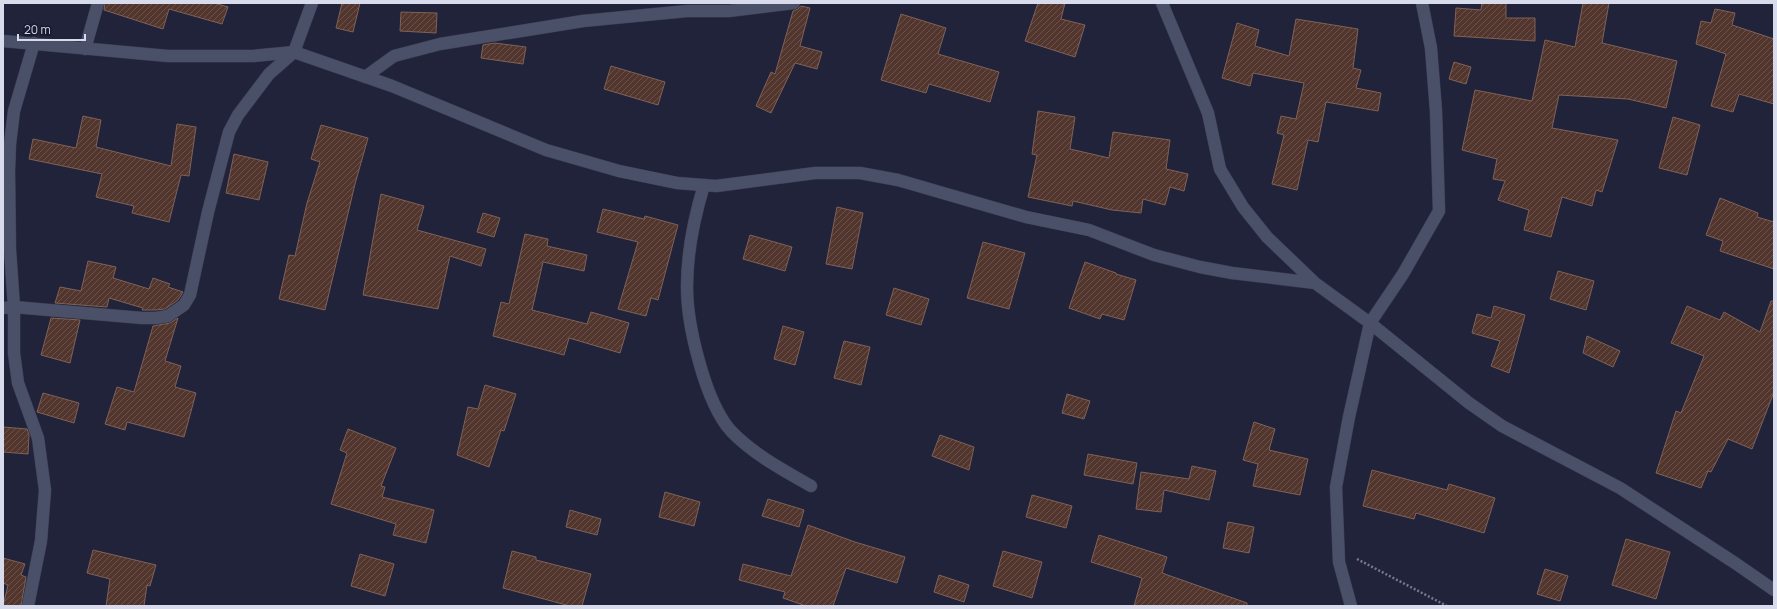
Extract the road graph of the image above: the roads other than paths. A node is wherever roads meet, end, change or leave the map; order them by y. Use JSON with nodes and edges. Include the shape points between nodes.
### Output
{"nodes":[{"id":1,"x":98,"y":3,"type":"edge"},
{"id":2,"x":312,"y":3,"type":"edge"},
{"id":3,"x":794,"y":3,"type":"edge"},
{"id":4,"x":1162,"y":3,"type":"edge"},
{"id":5,"x":1422,"y":3,"type":"edge"},
{"id":6,"x":3,"y":41,"type":"edge"},
{"id":7,"x":34,"y":43,"type":"junction"},
{"id":8,"x":85,"y":49,"type":"junction"},
{"id":9,"x":294,"y":52,"type":"junction"},
{"id":10,"x":365,"y":77,"type":"junction"},
{"id":11,"x":704,"y":185,"type":"junction"},
{"id":12,"x":1315,"y":283,"type":"junction"},
{"id":13,"x":9,"y":308,"type":"edge"},
{"id":14,"x":1370,"y":323,"type":"junction"},
{"id":15,"x":811,"y":486,"type":"dead end"},
{"id":16,"x":1774,"y":590,"type":"edge"},
{"id":17,"x":28,"y":606,"type":"edge"},
{"id":18,"x":1351,"y":606,"type":"edge"}],
"edges":[{"from":1,"to":8,"type":"street"},
{"from":2,"to":9,"type":"street"},
{"from":3,"to":10,"type":"street","via":[[729,11],[687,11],[583,21],[440,44],[394,56]]},
{"from":4,"to":12,"type":"street","via":[[1208,113],[1220,170],[1243,207],[1267,237]]},
{"from":5,"to":14,"type":"street","via":[[1431,48],[1439,211],[1403,274]]},
{"from":6,"to":7,"type":"street"},
{"from":7,"to":8,"type":"street"},
{"from":7,"to":13,"type":"street","via":[[14,111],[10,144]]},
{"from":8,"to":9,"type":"street","via":[[168,56],[253,56]]},
{"from":9,"to":10,"type":"street"},
{"from":9,"to":13,"type":"street","via":[[269,74],[238,115],[229,132],[212,191],[190,295],[184,305],[168,316],[142,318]]},
{"from":10,"to":11,"type":"street","via":[[546,150],[619,171],[677,183]]},
{"from":11,"to":12,"type":"street","via":[[716,186],[815,173],[860,173],[898,180],[1026,217],[1089,230],[1154,255],[1200,267]]},
{"from":11,"to":15,"type":"street","via":[[694,218],[687,287],[691,326],[700,369],[714,405],[730,430],[763,458]]},
{"from":12,"to":14,"type":"street"},
{"from":13,"to":17,"type":"street","via":[[18,383],[38,438],[45,490],[41,541]]},
{"from":14,"to":16,"type":"street","via":[[1468,403],[1502,426],[1620,488]]},
{"from":14,"to":18,"type":"street","via":[[1336,487],[1339,562]]}]}
